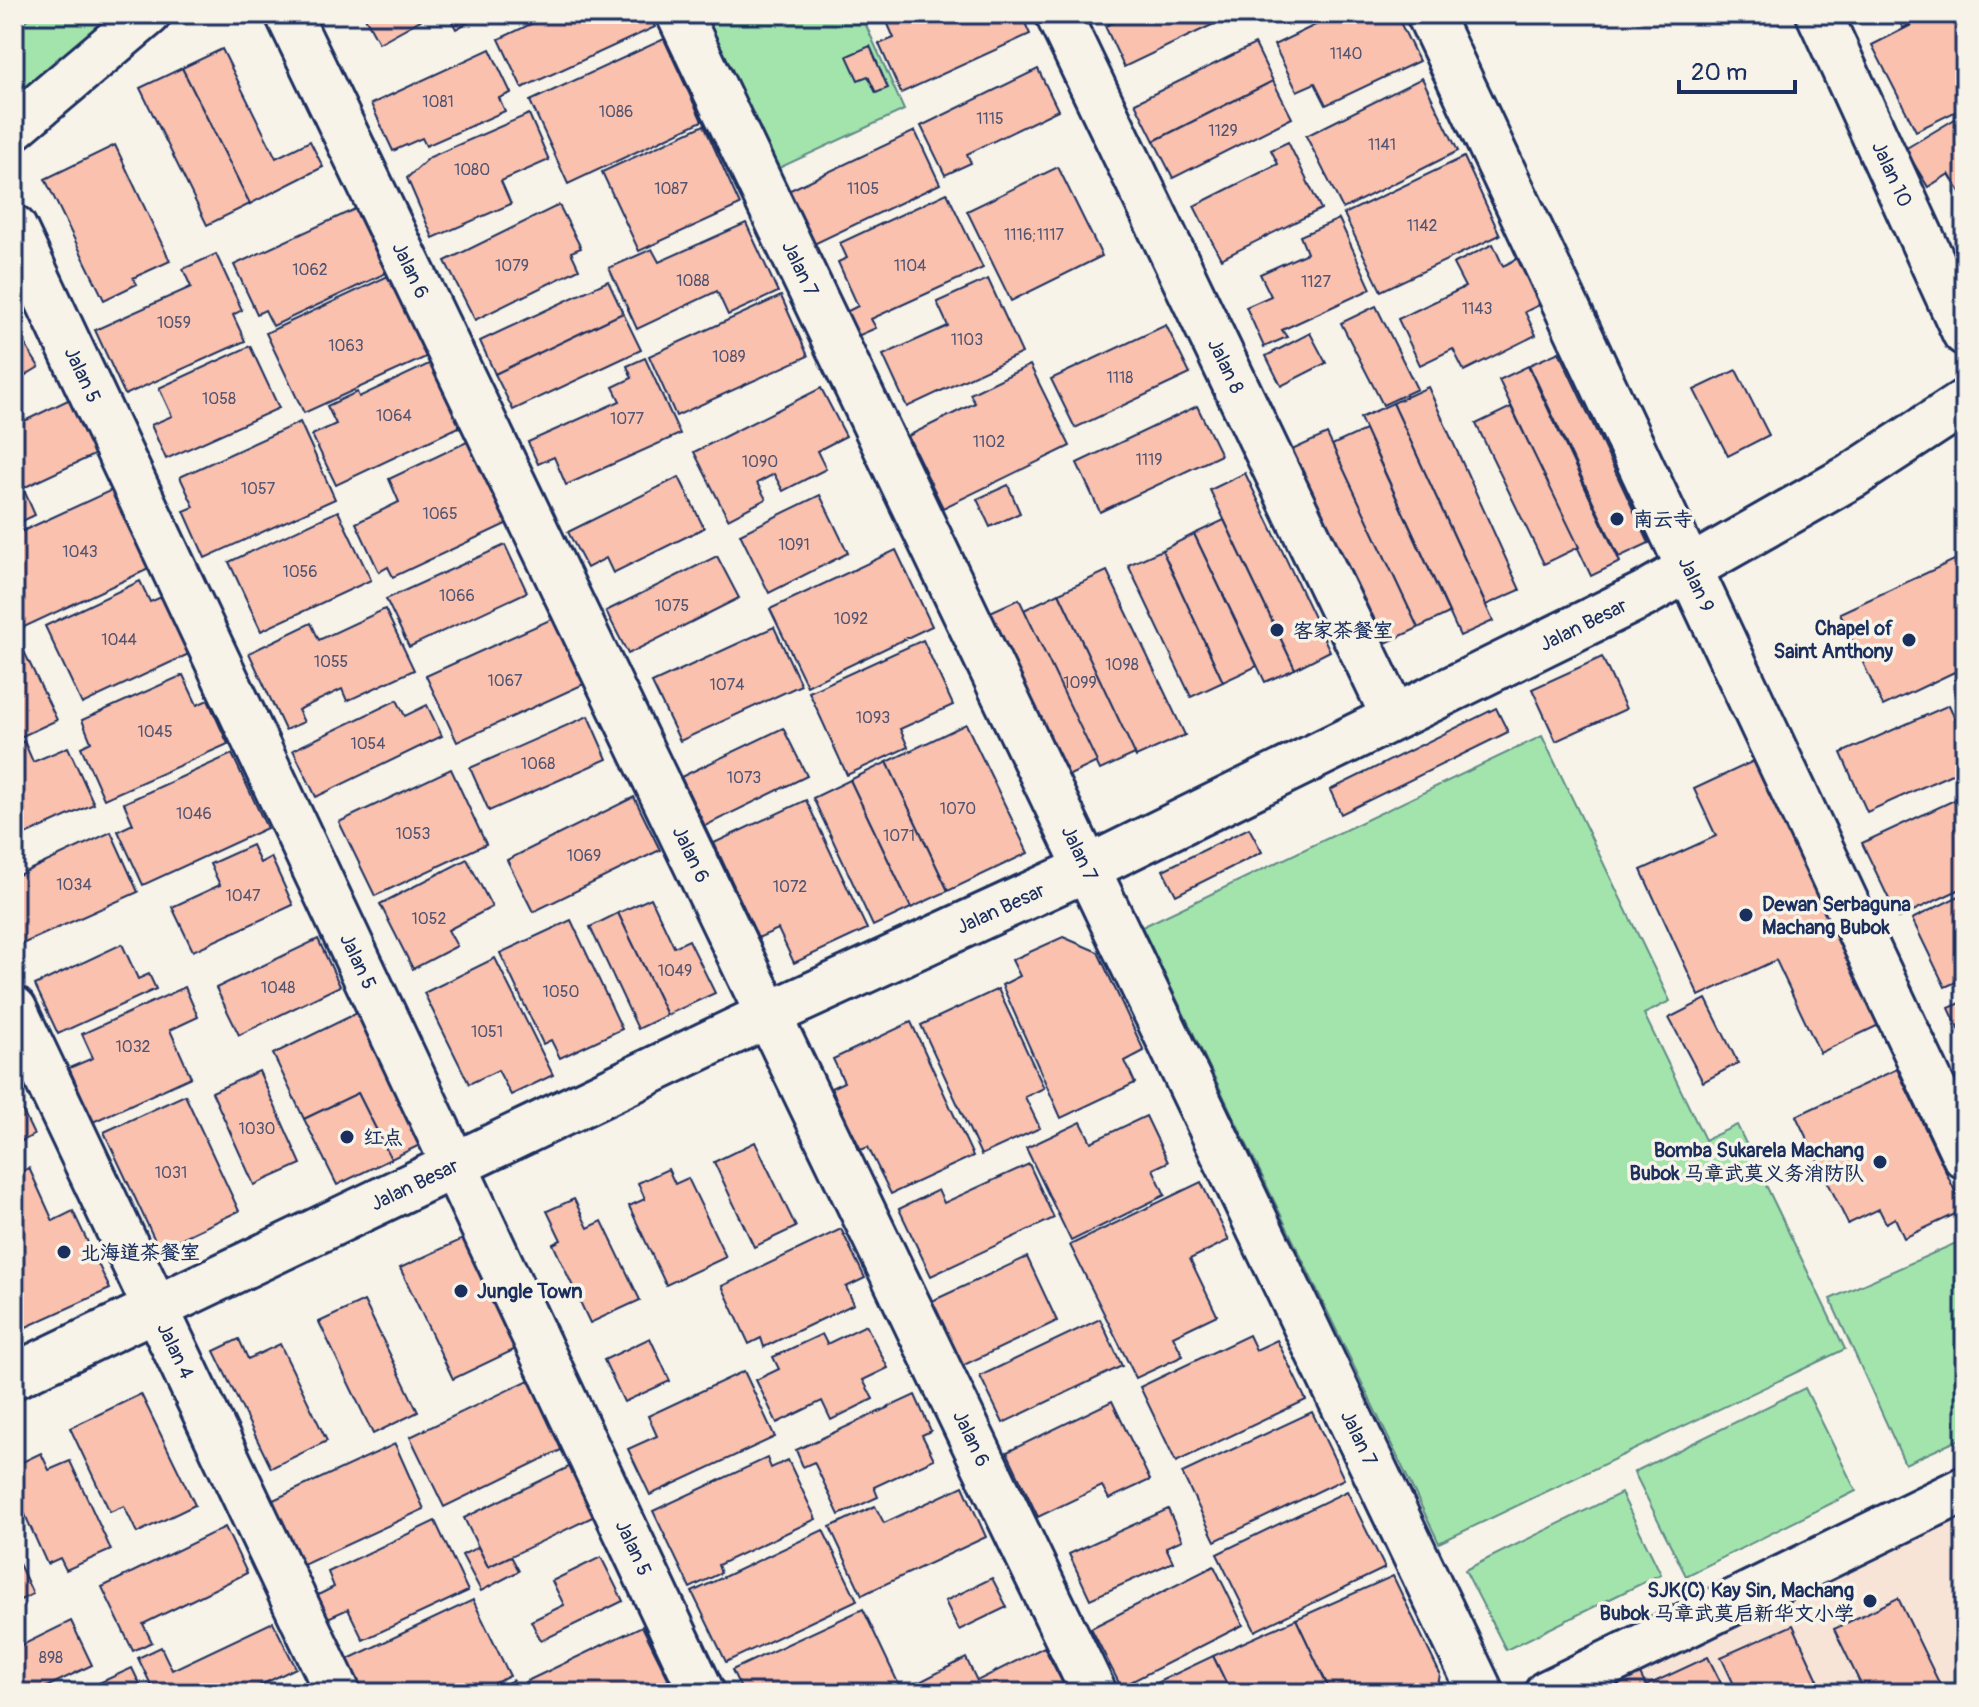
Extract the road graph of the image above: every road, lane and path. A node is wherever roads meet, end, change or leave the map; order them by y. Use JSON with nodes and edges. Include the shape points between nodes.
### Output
{"nodes":[{"id":1,"x":148,"y":14,"type":"edge"},
{"id":2,"x":288,"y":14,"type":"edge"},
{"id":3,"x":679,"y":14,"type":"edge"},
{"id":4,"x":1058,"y":14,"type":"edge"},
{"id":5,"x":1429,"y":14,"type":"edge"},
{"id":6,"x":1819,"y":14,"type":"edge"},
{"id":7,"x":14,"y":127,"type":"edge"},
{"id":8,"x":14,"y":228,"type":"edge"},
{"id":9,"x":1965,"y":333,"type":"edge"},
{"id":10,"x":1965,"y":402,"type":"edge"},
{"id":11,"x":1690,"y":570,"type":"junction"},
{"id":12,"x":1394,"y":717,"type":"junction"},
{"id":13,"x":1086,"y":869,"type":"junction"},
{"id":14,"x":14,"y":1009,"type":"edge"},
{"id":15,"x":768,"y":1015,"type":"junction"},
{"id":16,"x":1965,"y":1156,"type":"edge"},
{"id":17,"x":455,"y":1167,"type":"junction"},
{"id":18,"x":156,"y":1309,"type":"junction"},
{"id":19,"x":14,"y":1376,"type":"edge"},
{"id":20,"x":1965,"y":1489,"type":"edge"},
{"id":21,"x":338,"y":1693,"type":"edge"},
{"id":22,"x":702,"y":1693,"type":"edge"},
{"id":23,"x":1094,"y":1693,"type":"edge"},
{"id":24,"x":1481,"y":1693,"type":"edge"},
{"id":25,"x":1547,"y":1693,"type":"edge"}],
"edges":[{"from":1,"to":7,"type":"street"},
{"from":2,"to":15,"type":"street","name":"Jalan 6"},
{"from":3,"to":13,"type":"street","name":"Jalan 7"},
{"from":4,"to":12,"type":"street","name":"Jalan 8"},
{"from":5,"to":11,"type":"street","name":"Jalan 9"},
{"from":6,"to":9,"type":"street","name":"Jalan 10"},
{"from":8,"to":17,"type":"street","name":"Jalan 5"},
{"from":10,"to":11,"type":"street","name":"Jalan Besar","via":[[1852,476]]},
{"from":11,"to":12,"type":"street","name":"Jalan Besar"},
{"from":11,"to":16,"type":"street","name":"Jalan 9"},
{"from":12,"to":13,"type":"street","name":"Jalan Besar"},
{"from":13,"to":15,"type":"street","name":"Jalan Besar"},
{"from":13,"to":24,"type":"street","name":"Jalan 7"},
{"from":14,"to":18,"type":"street","name":"Jalan 4"},
{"from":15,"to":17,"type":"street","name":"Jalan Besar"},
{"from":15,"to":23,"type":"street","name":"Jalan 6"},
{"from":17,"to":18,"type":"street","name":"Jalan Besar"},
{"from":17,"to":22,"type":"street","name":"Jalan 5"},
{"from":18,"to":19,"type":"street","name":"Jalan Besar"},
{"from":18,"to":21,"type":"street","name":"Jalan 4"},
{"from":20,"to":25,"type":"street"}]}
